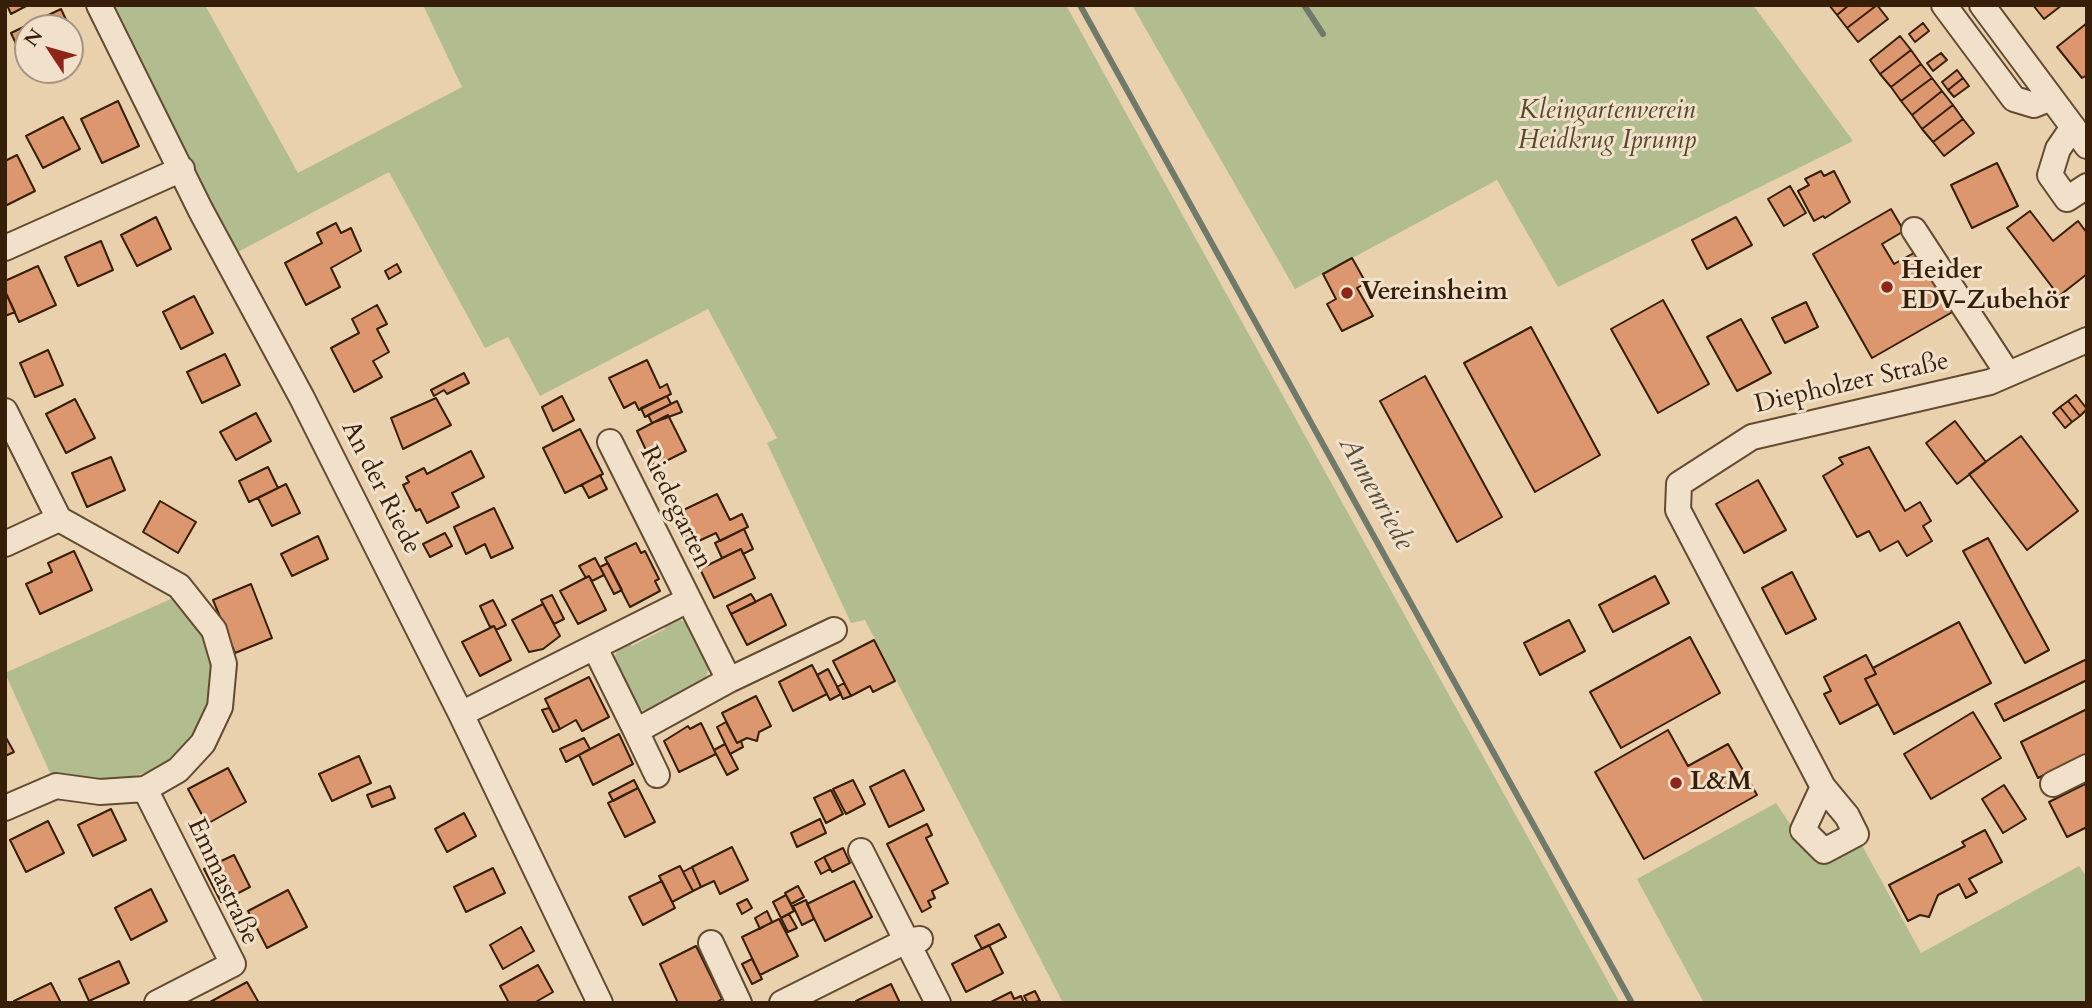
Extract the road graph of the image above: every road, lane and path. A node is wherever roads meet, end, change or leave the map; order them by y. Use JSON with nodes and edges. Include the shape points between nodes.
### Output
{"nodes":[{"id":1,"x":99,"y":5,"type":"edge"},
{"id":2,"x":1944,"y":5,"type":"edge"},
{"id":3,"x":1982,"y":5,"type":"edge"},
{"id":4,"x":2051,"y":98,"type":"junction"},
{"id":5,"x":2081,"y":134,"type":"edge"},
{"id":6,"x":182,"y":169,"type":"junction"},
{"id":7,"x":2087,"y":186,"type":"edge"},
{"id":8,"x":1914,"y":230,"type":"dead end"},
{"id":9,"x":5,"y":248,"type":"edge"},
{"id":10,"x":2087,"y":340,"type":"edge"},
{"id":11,"x":2008,"y":374,"type":"junction"},
{"id":12,"x":5,"y":411,"type":"edge"},
{"id":13,"x":610,"y":442,"type":"dead end"},
{"id":14,"x":59,"y":519,"type":"junction"},
{"id":15,"x":5,"y":544,"type":"edge"},
{"id":16,"x":688,"y":600,"type":"junction"},
{"id":17,"x":834,"y":630,"type":"dead end"},
{"id":18,"x":595,"y":648,"type":"junction"},
{"id":19,"x":729,"y":680,"type":"junction"},
{"id":20,"x":461,"y":714,"type":"junction"},
{"id":21,"x":636,"y":732,"type":"junction"},
{"id":22,"x":2087,"y":767,"type":"edge"},
{"id":23,"x":657,"y":775,"type":"dead end"},
{"id":24,"x":2053,"y":784,"type":"dead end"},
{"id":25,"x":1823,"y":787,"type":"dead end"},
{"id":26,"x":145,"y":789,"type":"junction"},
{"id":27,"x":5,"y":808,"type":"edge"},
{"id":28,"x":861,"y":851,"type":"dead end"},
{"id":29,"x":914,"y":940,"type":"junction"},
{"id":30,"x":711,"y":943,"type":"dead end"},
{"id":31,"x":157,"y":1003,"type":"edge"},
{"id":32,"x":600,"y":1003,"type":"edge"},
{"id":33,"x":739,"y":1003,"type":"edge"},
{"id":34,"x":782,"y":1003,"type":"edge"},
{"id":35,"x":938,"y":1003,"type":"edge"}],
"edges":[{"from":1,"to":6,"type":"street","name":"An der Riede"},
{"from":2,"to":4,"type":"street","via":[[2014,99],[2034,105]]},
{"from":3,"to":4,"type":"street"},
{"from":4,"to":5,"type":"street"},
{"from":5,"to":7,"type":"street","via":[[2058,149],[2050,175],[2067,199]]},
{"from":6,"to":9,"type":"street"},
{"from":6,"to":20,"type":"street","name":"An der Riede"},
{"from":8,"to":11,"type":"street"},
{"from":10,"to":11,"type":"street","name":"Diepholzer Straße"},
{"from":11,"to":25,"type":"street","name":"Diepholzer Straße","via":[[1752,437],[1679,484],[1678,510]]},
{"from":12,"to":14,"type":"street"},
{"from":13,"to":16,"type":"street","name":"Riedegarten"},
{"from":14,"to":15,"type":"street"},
{"from":14,"to":26,"type":"street","via":[[179,586],[214,630],[224,664],[220,706],[203,743],[178,770]]},
{"from":16,"to":18,"type":"street","name":"Riedegarten"},
{"from":16,"to":19,"type":"street","name":"Riedegarten"},
{"from":17,"to":19,"type":"street"},
{"from":18,"to":20,"type":"street","name":"Riedegarten"},
{"from":18,"to":21,"type":"street"},
{"from":19,"to":21,"type":"street"},
{"from":20,"to":32,"type":"street","name":"An der Riede"},
{"from":21,"to":23,"type":"street"},
{"from":22,"to":24,"type":"street"},
{"from":26,"to":27,"type":"street","via":[[100,792],[57,786]]},
{"from":26,"to":31,"type":"street","name":"Emmastraße","via":[[233,964]]},
{"from":28,"to":29,"type":"street"},
{"from":29,"to":34,"type":"street"},
{"from":29,"to":35,"type":"street"},
{"from":30,"to":33,"type":"street"}]}
